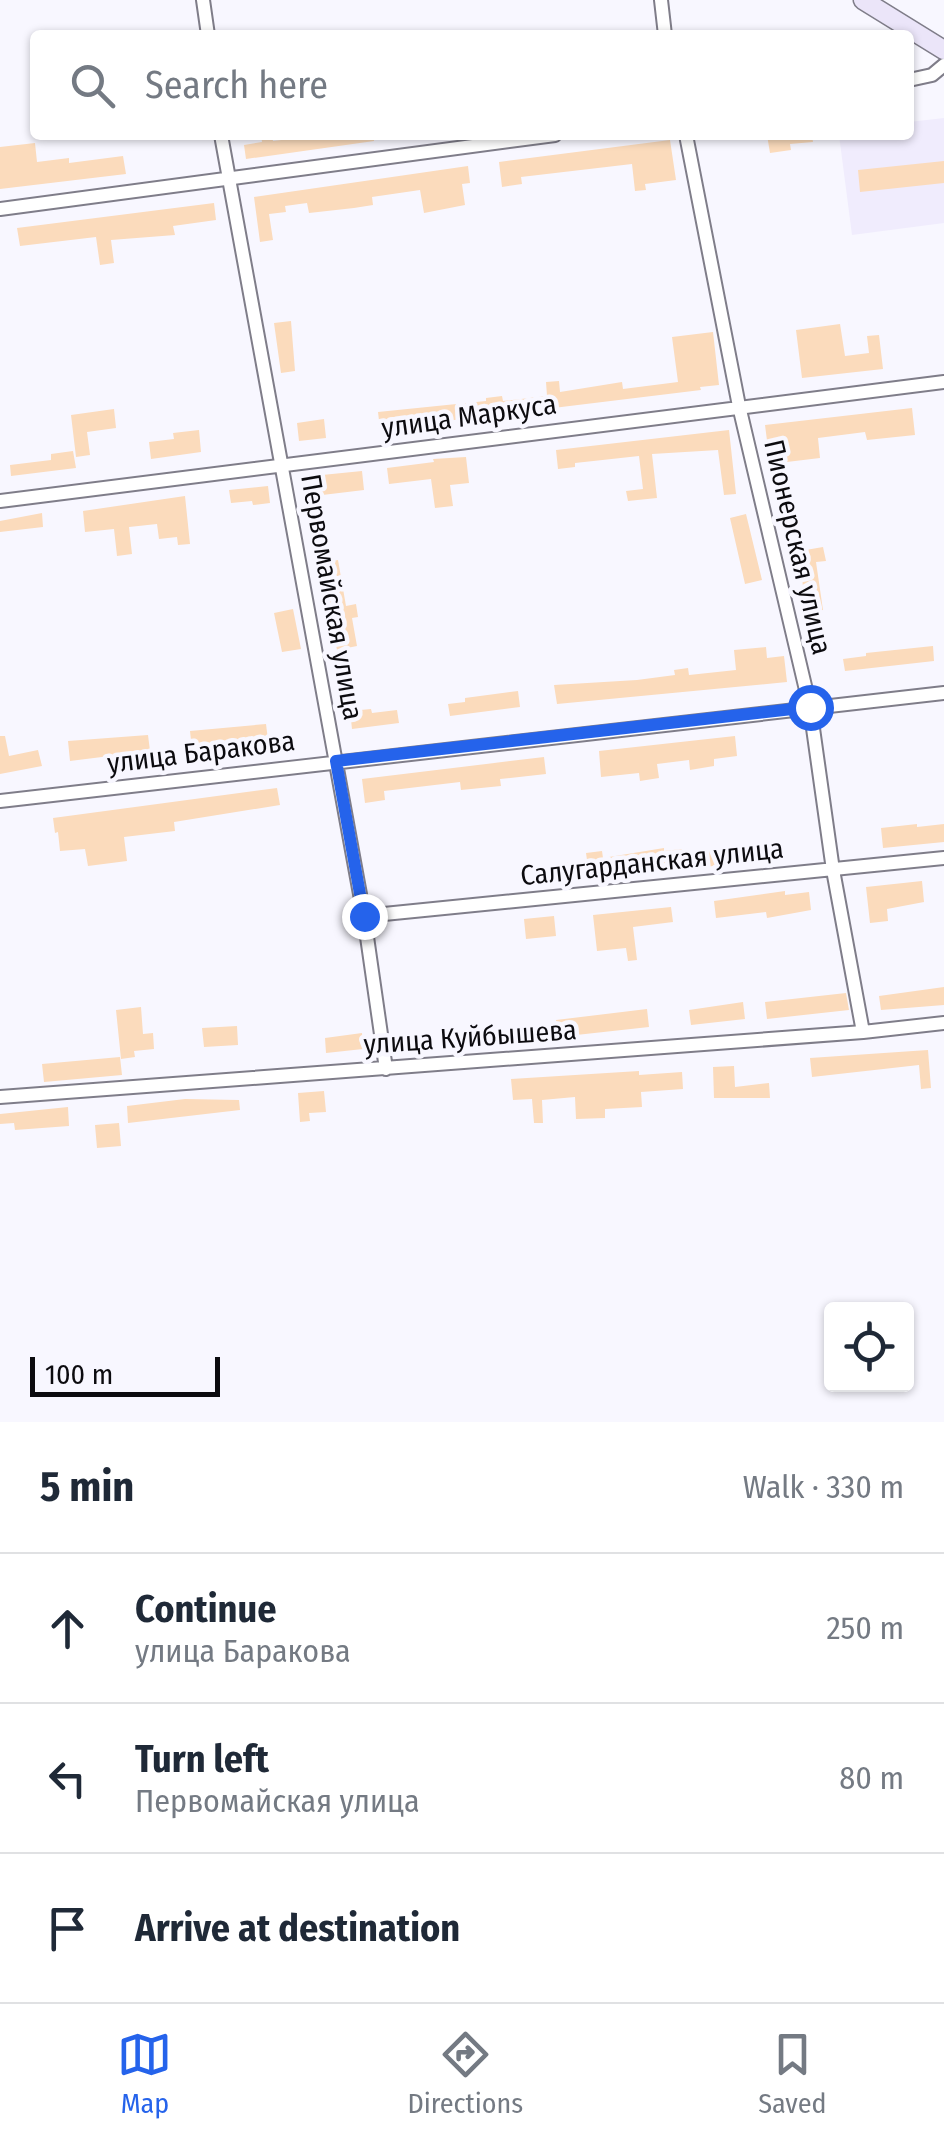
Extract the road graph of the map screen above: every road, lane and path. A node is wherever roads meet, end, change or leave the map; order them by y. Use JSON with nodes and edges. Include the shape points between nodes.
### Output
{"nodes":[{"id":1,"x":203,"y":0,"type":"edge"},
{"id":2,"x":661,"y":0,"type":"edge"},
{"id":3,"x":863,"y":0,"type":"edge"},
{"id":4,"x":207,"y":30,"type":"edge"},
{"id":5,"x":664,"y":30,"type":"edge"},
{"id":6,"x":912,"y":30,"type":"edge"},
{"id":7,"x":914,"y":31,"type":"edge"},
{"id":8,"x":944,"y":50,"type":"edge"},
{"id":9,"x":944,"y":66,"type":"edge"},
{"id":10,"x":914,"y":79,"type":"edge"},
{"id":11,"x":222,"y":140,"type":"edge"},
{"id":12,"x":519,"y":140,"type":"edge"},
{"id":13,"x":687,"y":140,"type":"edge"},
{"id":14,"x":227,"y":180,"type":"junction"},
{"id":15,"x":0,"y":210,"type":"edge"},
{"id":16,"x":944,"y":382,"type":"edge"},
{"id":17,"x":739,"y":406,"type":"junction"},
{"id":18,"x":283,"y":466,"type":"junction"},
{"id":19,"x":0,"y":501,"type":"edge"},
{"id":20,"x":944,"y":693,"type":"edge"},
{"id":21,"x":810,"y":707,"type":"junction"},
{"id":22,"x":336,"y":761,"type":"junction"},
{"id":23,"x":0,"y":802,"type":"edge"},
{"id":24,"x":944,"y":858,"type":"edge"},
{"id":25,"x":833,"y":870,"type":"junction"},
{"id":26,"x":364,"y":916,"type":"junction"},
{"id":27,"x":944,"y":1023,"type":"edge"},
{"id":28,"x":862,"y":1032,"type":"junction"},
{"id":29,"x":386,"y":1069,"type":"junction"},
{"id":30,"x":0,"y":1097,"type":"edge"}],
"edges":[{"from":1,"to":4,"type":"street"},
{"from":2,"to":5,"type":"street"},
{"from":3,"to":6,"type":"main road"},
{"from":7,"to":8,"type":"main road"},
{"from":9,"to":10,"type":"street"},
{"from":11,"to":14,"type":"street","name":"Первомайская улица"},
{"from":12,"to":14,"type":"street"},
{"from":13,"to":17,"type":"street","name":"Пионерская улица"},
{"from":14,"to":15,"type":"street"},
{"from":14,"to":18,"type":"street","name":"Первомайская улица"},
{"from":16,"to":17,"type":"street","name":"улица Маркуса"},
{"from":17,"to":18,"type":"street","name":"улица Маркуса"},
{"from":17,"to":21,"type":"street","name":"Пионерская улица"},
{"from":18,"to":19,"type":"street","name":"улица Маркуса"},
{"from":18,"to":22,"type":"street","name":"Первомайская улица"},
{"from":20,"to":21,"type":"street","name":"улица Баракова"},
{"from":21,"to":22,"type":"street","name":"улица Баракова"},
{"from":21,"to":25,"type":"street","name":"Пионерская улица"},
{"from":22,"to":23,"type":"street","name":"улица Баракова"},
{"from":22,"to":26,"type":"street","name":"Первомайская улица"},
{"from":24,"to":25,"type":"street","name":"Салугарданская улица"},
{"from":25,"to":26,"type":"street","name":"Салугарданская улица"},
{"from":25,"to":28,"type":"street","name":"Пионерская улица"},
{"from":26,"to":29,"type":"street","name":"Первомайская улица"},
{"from":27,"to":28,"type":"street","name":"улица Куйбышева"},
{"from":28,"to":29,"type":"street","name":"улица Куйбышева"},
{"from":29,"to":30,"type":"street","name":"улица Куйбышева"}]}
